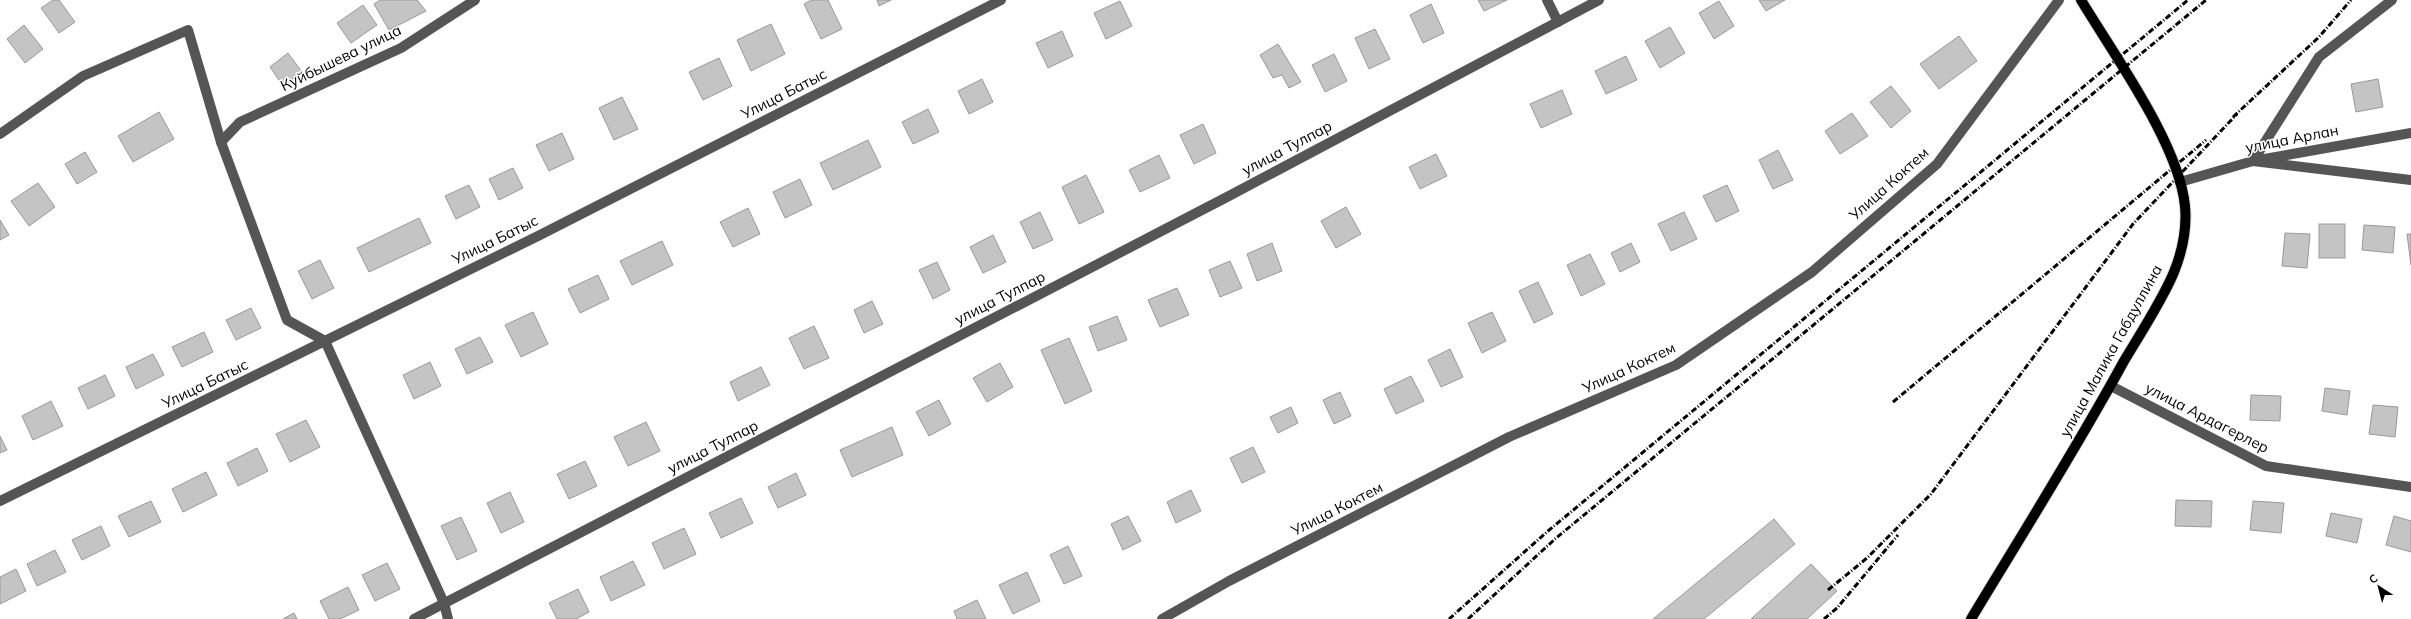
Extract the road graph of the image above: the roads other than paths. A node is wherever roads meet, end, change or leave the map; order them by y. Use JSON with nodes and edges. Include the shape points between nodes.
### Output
{"nodes":[{"id":1,"x":475,"y":0,"type":"edge"},
{"id":2,"x":1001,"y":0,"type":"edge"},
{"id":3,"x":1547,"y":0,"type":"edge"},
{"id":4,"x":1599,"y":0,"type":"edge"},
{"id":5,"x":2060,"y":0,"type":"edge"},
{"id":6,"x":2081,"y":0,"type":"edge"},
{"id":7,"x":2392,"y":0,"type":"edge"},
{"id":8,"x":1558,"y":22,"type":"junction"},
{"id":9,"x":2411,"y":133,"type":"edge"},
{"id":10,"x":0,"y":134,"type":"edge"},
{"id":11,"x":221,"y":142,"type":"junction"},
{"id":12,"x":2253,"y":161,"type":"junction"},
{"id":13,"x":2411,"y":180,"type":"edge"},
{"id":14,"x":2180,"y":182,"type":"junction"},
{"id":15,"x":325,"y":341,"type":"junction"},
{"id":16,"x":2111,"y":386,"type":"junction"},
{"id":17,"x":2411,"y":487,"type":"edge"},
{"id":18,"x":0,"y":501,"type":"edge"},
{"id":19,"x":444,"y":603,"type":"junction"},
{"id":20,"x":414,"y":619,"type":"edge"},
{"id":21,"x":448,"y":619,"type":"edge"},
{"id":22,"x":1162,"y":619,"type":"edge"},
{"id":23,"x":1971,"y":619,"type":"edge"}],
"edges":[{"from":1,"to":11,"type":"street","name":"Куйбышева улица","via":[[401,48],[240,122]]},
{"from":2,"to":15,"type":"street","name":"Улица Батыс","via":[[540,235]]},
{"from":3,"to":8,"type":"street"},
{"from":4,"to":8,"type":"street","name":"улица Тулпар"},
{"from":5,"to":22,"type":"street","name":"Улица Коктем","via":[[1937,164],[1812,272],[1676,365],[1509,438],[1229,581]]},
{"from":6,"to":14,"type":"main road","name":"улица Малика Габдуллина","via":[[2169,149]]},
{"from":7,"to":12,"type":"street","via":[[2319,57]]},
{"from":8,"to":19,"type":"street","name":"улица Тулпар","via":[[1227,197]]},
{"from":9,"to":12,"type":"street","name":"улица Арлан"},
{"from":10,"to":11,"type":"street","via":[[83,76],[188,30]]},
{"from":11,"to":15,"type":"street","via":[[287,320]]},
{"from":12,"to":13,"type":"street"},
{"from":12,"to":14,"type":"street","name":"улица Арлан"},
{"from":14,"to":16,"type":"main road","name":"улица Малика Габдуллина","via":[[2185,207],[2184,239],[2174,272]]},
{"from":15,"to":18,"type":"street","name":"Улица Батыс"},
{"from":15,"to":19,"type":"street"},
{"from":16,"to":17,"type":"street","name":"улица Ардагерлер","via":[[2266,466]]},
{"from":16,"to":23,"type":"main road","name":"улица Малика Габдуллина"},
{"from":19,"to":20,"type":"street","name":"улица Тулпар"},
{"from":19,"to":21,"type":"street"}]}
